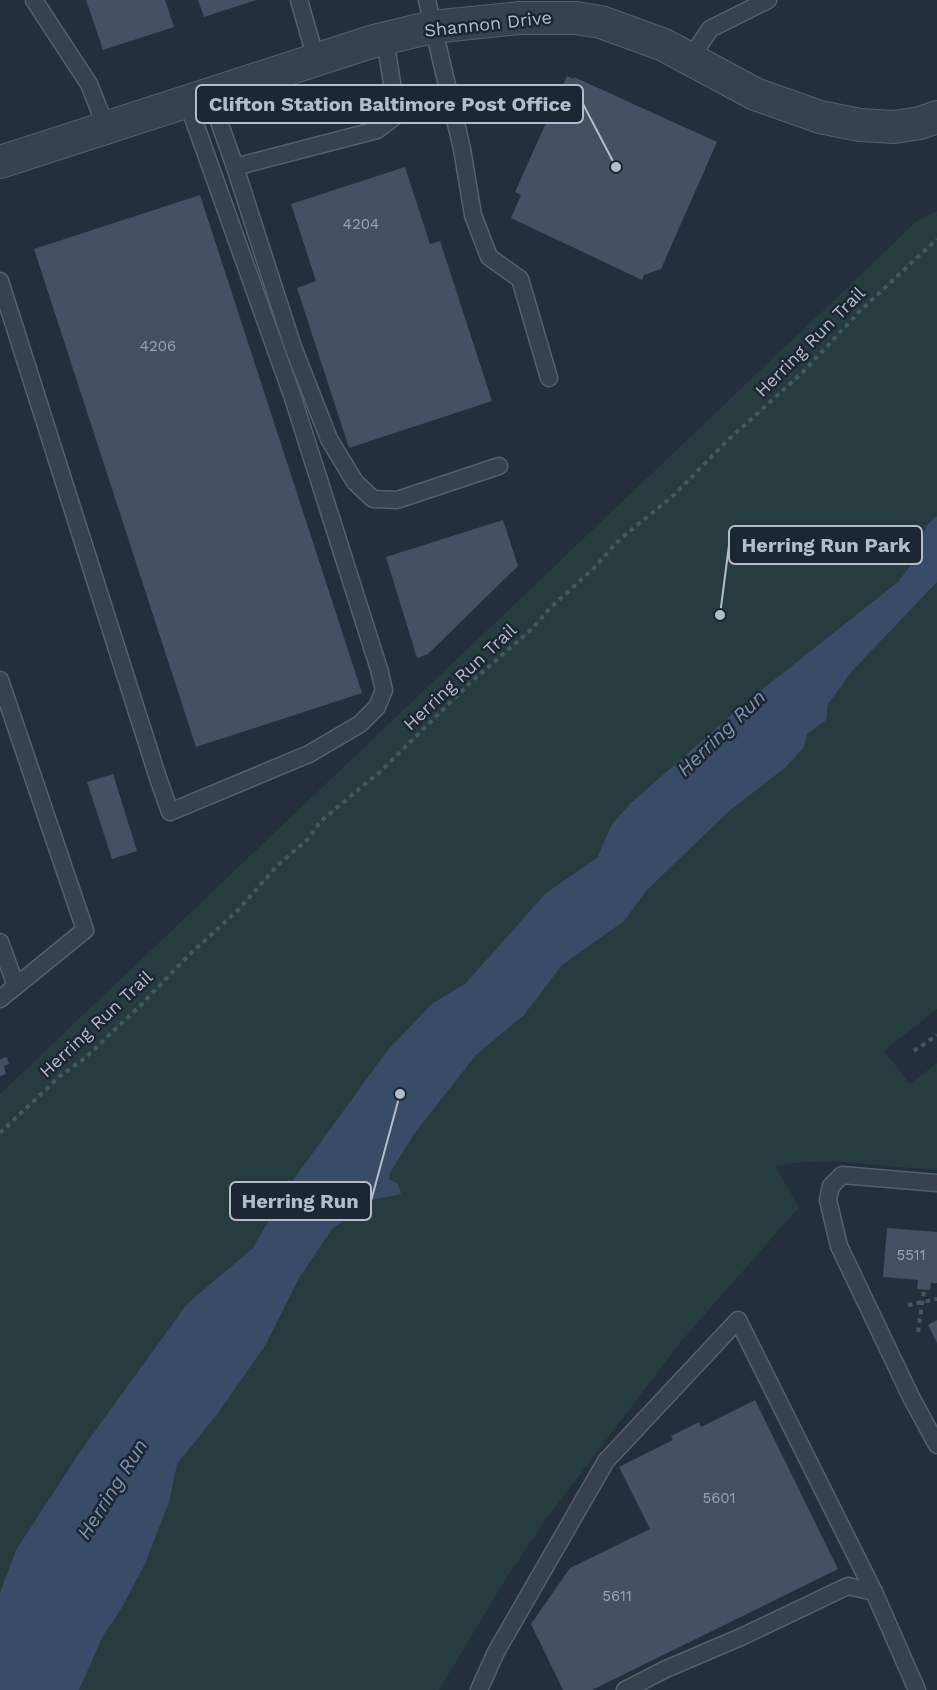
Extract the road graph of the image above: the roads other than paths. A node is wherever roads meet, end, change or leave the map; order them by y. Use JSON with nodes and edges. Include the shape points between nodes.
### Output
{"nodes":[{"id":1,"x":34,"y":0,"type":"edge"},
{"id":2,"x":298,"y":0,"type":"edge"},
{"id":3,"x":768,"y":0,"type":"edge"},
{"id":4,"x":429,"y":13,"type":"edge"},
{"id":5,"x":385,"y":39,"type":"junction"},
{"id":6,"x":691,"y":58,"type":"junction"},
{"id":7,"x":316,"y":59,"type":"junction"},
{"id":8,"x":198,"y":97,"type":"junction"},
{"id":9,"x":937,"y":117,"type":"edge"},
{"id":10,"x":106,"y":127,"type":"junction"},
{"id":11,"x":0,"y":162,"type":"edge"},
{"id":12,"x":236,"y":167,"type":"junction"},
{"id":13,"x":0,"y":281,"type":"edge"},
{"id":14,"x":549,"y":378,"type":"dead end"},
{"id":15,"x":499,"y":466,"type":"dead end"},
{"id":16,"x":0,"y":680,"type":"edge"},
{"id":17,"x":0,"y":942,"type":"edge"},
{"id":18,"x":16,"y":986,"type":"junction"},
{"id":19,"x":0,"y":999,"type":"edge"},
{"id":20,"x":937,"y":1183,"type":"edge"},
{"id":21,"x":937,"y":1446,"type":"edge"},
{"id":22,"x":874,"y":1592,"type":"junction"},
{"id":23,"x":479,"y":1690,"type":"edge"},
{"id":24,"x":625,"y":1690,"type":"edge"},
{"id":25,"x":917,"y":1690,"type":"edge"}],
"edges":[{"from":1,"to":10,"type":"lane","via":[[89,84]]},
{"from":2,"to":7,"type":"lane"},
{"from":3,"to":6,"type":"lane","via":[[710,29]]},
{"from":4,"to":5,"type":"street","name":"Shannon Drive"},
{"from":4,"to":6,"type":"street","name":"Shannon Drive","via":[[601,22]]},
{"from":4,"to":14,"type":"lane","via":[[462,149],[473,215],[489,257],[520,279]]},
{"from":5,"to":7,"type":"street","name":"Shannon Drive"},
{"from":5,"to":12,"type":"lane","via":[[397,115],[377,130]]},
{"from":6,"to":9,"type":"street","name":"Shannon Drive","via":[[755,94],[820,117],[894,127]]},
{"from":7,"to":8,"type":"street","name":"Shannon Drive"},
{"from":8,"to":10,"type":"street","name":"Shannon Drive"},
{"from":8,"to":12,"type":"lane"},
{"from":8,"to":13,"type":"lane","via":[[379,669],[384,690],[377,707],[360,724],[309,754],[170,812]]},
{"from":10,"to":11,"type":"street","name":"Shannon Drive"},
{"from":12,"to":15,"type":"lane","via":[[293,347],[329,439],[355,482],[373,498],[397,500]]},
{"from":16,"to":18,"type":"lane","via":[[85,930]]},
{"from":17,"to":18,"type":"lane"},
{"from":18,"to":19,"type":"lane"},
{"from":20,"to":21,"type":"lane","via":[[842,1175],[831,1186],[828,1200],[840,1246]]},
{"from":22,"to":23,"type":"lane","via":[[738,1320],[606,1461],[496,1652]]},
{"from":22,"to":24,"type":"lane","via":[[848,1586]]},
{"from":22,"to":25,"type":"lane"}]}
